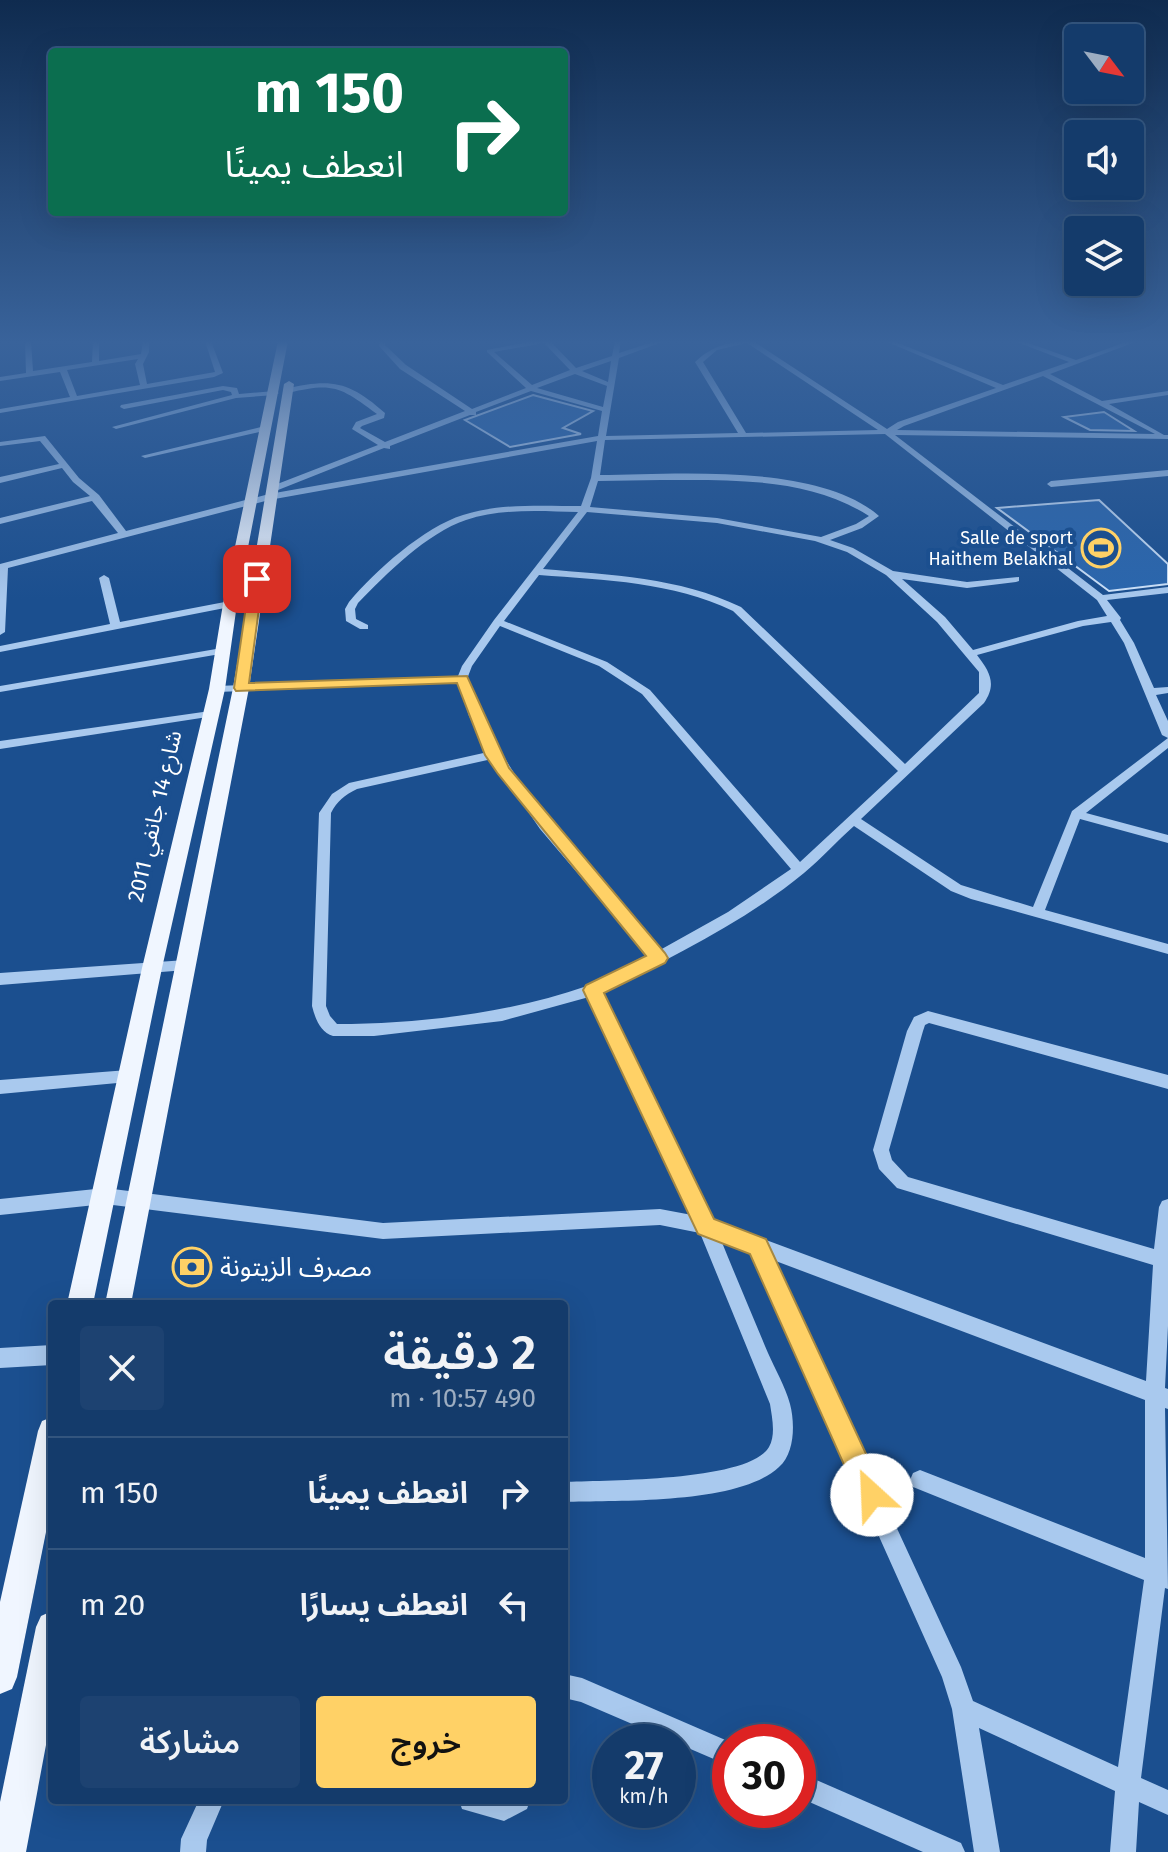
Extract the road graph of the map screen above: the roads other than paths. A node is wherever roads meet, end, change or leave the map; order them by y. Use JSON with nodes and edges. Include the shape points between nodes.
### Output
{"nodes":[{"id":1,"x":275,"y":427,"type":"edge"},
{"id":2,"x":357,"y":427,"type":"edge"},
{"id":3,"x":437,"y":427,"type":"edge"},
{"id":4,"x":604,"y":427,"type":"edge"},
{"id":5,"x":738,"y":427,"type":"edge"},
{"id":6,"x":880,"y":427,"type":"edge"},
{"id":7,"x":895,"y":427,"type":"edge"},
{"id":8,"x":1148,"y":427,"type":"edge"},
{"id":9,"x":265,"y":428,"type":"joint"},
{"id":10,"x":887,"y":432,"type":"junction"},
{"id":11,"x":743,"y":435,"type":"junction"},
{"id":12,"x":602,"y":438,"type":"junction"},
{"id":13,"x":1167,"y":438,"type":"edge"},
{"id":14,"x":0,"y":444,"type":"edge"},
{"id":15,"x":387,"y":447,"type":"junction"},
{"id":16,"x":145,"y":456,"type":"dead end"},
{"id":17,"x":65,"y":465,"type":"junction"},
{"id":18,"x":1168,"y":473,"type":"edge"},
{"id":19,"x":595,"y":478,"type":"junction"},
{"id":20,"x":0,"y":480,"type":"edge"},
{"id":21,"x":1051,"y":484,"type":"dead end"},
{"id":22,"x":263,"y":496,"type":"junction"},
{"id":23,"x":95,"y":498,"type":"junction"},
{"id":24,"x":585,"y":509,"type":"junction"},
{"id":25,"x":0,"y":521,"type":"edge"},
{"id":26,"x":123,"y":533,"type":"junction"},
{"id":27,"x":822,"y":540,"type":"junction"},
{"id":28,"x":2,"y":566,"type":"edge"},
{"id":29,"x":539,"y":572,"type":"junction"},
{"id":30,"x":891,"y":574,"type":"junction"},
{"id":31,"x":104,"y":578,"type":"dead end"},
{"id":32,"x":1016,"y":579,"type":"dead end"},
{"id":33,"x":1168,"y":590,"type":"edge"},
{"id":34,"x":1101,"y":598,"type":"junction"},
{"id":35,"x":230,"y":604,"type":"junction"},
{"id":36,"x":1116,"y":618,"type":"junction"},
{"id":37,"x":498,"y":622,"type":"junction"},
{"id":38,"x":116,"y":626,"type":"junction"},
{"id":39,"x":364,"y":627,"type":"dead end"},
{"id":40,"x":0,"y":632,"type":"edge"},
{"id":41,"x":0,"y":649,"type":"edge"},
{"id":42,"x":222,"y":651,"type":"junction"},
{"id":43,"x":970,"y":654,"type":"junction"},
{"id":44,"x":462,"y":679,"type":"junction"},
{"id":45,"x":241,"y":688,"type":"junction"},
{"id":46,"x":0,"y":689,"type":"edge"},
{"id":47,"x":217,"y":689,"type":"junction"},
{"id":48,"x":1168,"y":690,"type":"edge"},
{"id":49,"x":1150,"y":692,"type":"junction"},
{"id":50,"x":210,"y":714,"type":"junction"},
{"id":51,"x":1168,"y":735,"type":"edge"},
{"id":52,"x":1168,"y":742,"type":"edge"},
{"id":53,"x":0,"y":745,"type":"edge"},
{"id":54,"x":493,"y":755,"type":"junction"},
{"id":55,"x":905,"y":771,"type":"junction"},
{"id":56,"x":1076,"y":814,"type":"junction"},
{"id":57,"x":854,"y":820,"type":"junction"},
{"id":58,"x":1168,"y":839,"type":"edge"},
{"id":59,"x":799,"y":870,"type":"junction"},
{"id":60,"x":1037,"y":913,"type":"junction"},
{"id":61,"x":1168,"y":949,"type":"edge"},
{"id":62,"x":658,"y":958,"type":"junction"},
{"id":63,"x":186,"y":965,"type":"junction"},
{"id":64,"x":152,"y":968,"type":"junction"},
{"id":65,"x":0,"y":979,"type":"edge"},
{"id":66,"x":593,"y":990,"type":"junction"},
{"id":67,"x":128,"y":1076,"type":"junction"},
{"id":68,"x":1168,"y":1082,"type":"edge"},
{"id":69,"x":0,"y":1087,"type":"edge"},
{"id":70,"x":105,"y":1196,"type":"junction"},
{"id":71,"x":140,"y":1200,"type":"junction"},
{"id":72,"x":0,"y":1207,"type":"edge"},
{"id":73,"x":1168,"y":1207,"type":"edge"},
{"id":74,"x":706,"y":1226,"type":"junction"},
{"id":75,"x":758,"y":1246,"type":"junction"},
{"id":76,"x":1165,"y":1260,"type":"edge"},
{"id":77,"x":81,"y":1300,"type":"edge"},
{"id":78,"x":119,"y":1300,"type":"edge"},
{"id":79,"x":48,"y":1355,"type":"edge"},
{"id":80,"x":0,"y":1358,"type":"edge"},
{"id":81,"x":1162,"y":1396,"type":"edge"},
{"id":82,"x":48,"y":1450,"type":"edge"},
{"id":83,"x":920,"y":1480,"type":"dead end"},
{"id":84,"x":568,"y":1492,"type":"edge"},
{"id":85,"x":1162,"y":1576,"type":"edge"},
{"id":86,"x":48,"y":1647,"type":"edge"},
{"id":87,"x":0,"y":1677,"type":"edge"},
{"id":88,"x":568,"y":1687,"type":"edge"},
{"id":89,"x":964,"y":1709,"type":"junction"},
{"id":90,"x":712,"y":1746,"type":"edge"},
{"id":91,"x":1128,"y":1785,"type":"junction"},
{"id":92,"x":816,"y":1792,"type":"edge"},
{"id":93,"x":1168,"y":1803,"type":"edge"},
{"id":94,"x":210,"y":1804,"type":"edge"},
{"id":95,"x":486,"y":1804,"type":"edge"},
{"id":96,"x":512,"y":1804,"type":"edge"},
{"id":97,"x":8,"y":1852,"type":"edge"},
{"id":98,"x":193,"y":1852,"type":"edge"},
{"id":99,"x":952,"y":1852,"type":"edge"},
{"id":100,"x":987,"y":1852,"type":"edge"},
{"id":101,"x":1123,"y":1852,"type":"edge"}],
"edges":[{"from":1,"to":22,"type":"main road","name":"شارع 14 جانفي 2011"},
{"from":2,"to":15,"type":"street"},
{"from":3,"to":15,"type":"street"},
{"from":4,"to":12,"type":"street"},
{"from":5,"to":11,"type":"street"},
{"from":6,"to":10,"type":"street"},
{"from":7,"to":10,"type":"street"},
{"from":8,"to":13,"type":"street"},
{"from":9,"to":16,"type":"street"},
{"from":9,"to":22,"type":"main road","name":"شارع 14 جانفي 2011"},
{"from":10,"to":11,"type":"street"},
{"from":10,"to":13,"type":"street"},
{"from":10,"to":34,"type":"street"},
{"from":11,"to":12,"type":"street"},
{"from":12,"to":19,"type":"street"},
{"from":12,"to":22,"type":"street"},
{"from":14,"to":17,"type":"street","via":[[42,438]]},
{"from":15,"to":22,"type":"street"},
{"from":17,"to":20,"type":"street"},
{"from":17,"to":23,"type":"street"},
{"from":18,"to":21,"type":"street"},
{"from":19,"to":24,"type":"street"},
{"from":19,"to":27,"type":"street","via":[[775,481],[824,492],[875,516]]},
{"from":22,"to":26,"type":"street"},
{"from":22,"to":35,"type":"main road","name":"شارع 14 جانفي 2011"},
{"from":22,"to":45,"type":"main road","name":"شارع 14 جانفي 2011"},
{"from":23,"to":25,"type":"street"},
{"from":23,"to":26,"type":"street"},
{"from":24,"to":27,"type":"street","via":[[757,527]]},
{"from":24,"to":29,"type":"street"},
{"from":24,"to":39,"type":"street","via":[[490,512],[453,523],[354,602],[351,621]]},
{"from":26,"to":28,"type":"street"},
{"from":27,"to":30,"type":"street"},
{"from":28,"to":40,"type":"street"},
{"from":29,"to":37,"type":"street"},
{"from":29,"to":55,"type":"street","via":[[659,584],[737,609]]},
{"from":30,"to":32,"type":"street","via":[[967,585]]},
{"from":30,"to":43,"type":"street"},
{"from":31,"to":38,"type":"street"},
{"from":33,"to":34,"type":"street"},
{"from":34,"to":36,"type":"street"},
{"from":35,"to":38,"type":"street"},
{"from":35,"to":42,"type":"main road","name":"شارع 14 جانفي 2011"},
{"from":36,"to":43,"type":"street"},
{"from":36,"to":49,"type":"street"},
{"from":37,"to":44,"type":"street"},
{"from":37,"to":59,"type":"street","via":[[603,664],[646,692]]},
{"from":38,"to":41,"type":"street"},
{"from":42,"to":46,"type":"street"},
{"from":42,"to":47,"type":"main road","name":"شارع 14 جانفي 2011"},
{"from":43,"to":55,"type":"street","via":[[984,672],[985,693]]},
{"from":44,"to":45,"type":"street"},
{"from":44,"to":54,"type":"street"},
{"from":45,"to":47,"type":"street"},
{"from":45,"to":63,"type":"main road","name":"شارع 14 جانفي 2011"},
{"from":47,"to":50,"type":"main road","name":"شارع 14 جانفي 2011"},
{"from":48,"to":49,"type":"street"},
{"from":49,"to":51,"type":"street"},
{"from":50,"to":53,"type":"street"},
{"from":50,"to":64,"type":"main road","name":"شارع 14 جانفي 2011"},
{"from":52,"to":56,"type":"street"},
{"from":54,"to":62,"type":"street"},
{"from":54,"to":66,"type":"street","via":[[353,786],[329,803],[319,1006],[323,1019],[333,1030],[374,1030],[502,1015]]},
{"from":55,"to":57,"type":"street"},
{"from":56,"to":58,"type":"street"},
{"from":56,"to":60,"type":"street"},
{"from":57,"to":59,"type":"street"},
{"from":57,"to":60,"type":"street","via":[[956,888]]},
{"from":59,"to":62,"type":"street"},
{"from":60,"to":61,"type":"street"},
{"from":62,"to":66,"type":"street"},
{"from":63,"to":64,"type":"street"},
{"from":63,"to":71,"type":"main road","name":"شارع 14 جانفي 2011"},
{"from":64,"to":65,"type":"street"},
{"from":64,"to":67,"type":"main road","name":"شارع 14 جانفي 2011"},
{"from":66,"to":74,"type":"street"},
{"from":67,"to":69,"type":"street"},
{"from":67,"to":70,"type":"main road","name":"شارع 14 جانفي 2011"},
{"from":68,"to":76,"type":"street","via":[[928,1017],[915,1031],[881,1150],[885,1164],[903,1183]]},
{"from":70,"to":71,"type":"street"},
{"from":70,"to":72,"type":"street"},
{"from":70,"to":77,"type":"main road","name":"شارع 14 جانفي 2011"},
{"from":71,"to":74,"type":"street","via":[[383,1231],[660,1217]]},
{"from":71,"to":78,"type":"main road","name":"شارع 14 جانفي 2011"},
{"from":73,"to":76,"type":"street"},
{"from":74,"to":75,"type":"street"},
{"from":74,"to":84,"type":"street","via":[[780,1404],[784,1431],[779,1449],[770,1463],[726,1482]]},
{"from":75,"to":81,"type":"street"},
{"from":75,"to":89,"type":"street"},
{"from":76,"to":81,"type":"street"},
{"from":79,"to":80,"type":"street"},
{"from":81,"to":85,"type":"street"},
{"from":82,"to":87,"type":"main road"},
{"from":83,"to":85,"type":"street"},
{"from":85,"to":91,"type":"street"},
{"from":86,"to":97,"type":"main road"},
{"from":88,"to":90,"type":"street"},
{"from":89,"to":91,"type":"street"},
{"from":89,"to":100,"type":"street"},
{"from":91,"to":93,"type":"street"},
{"from":91,"to":101,"type":"street"},
{"from":92,"to":99,"type":"street"},
{"from":94,"to":98,"type":"street"},
{"from":95,"to":96,"type":"street","via":[[504,1809]]}]}
